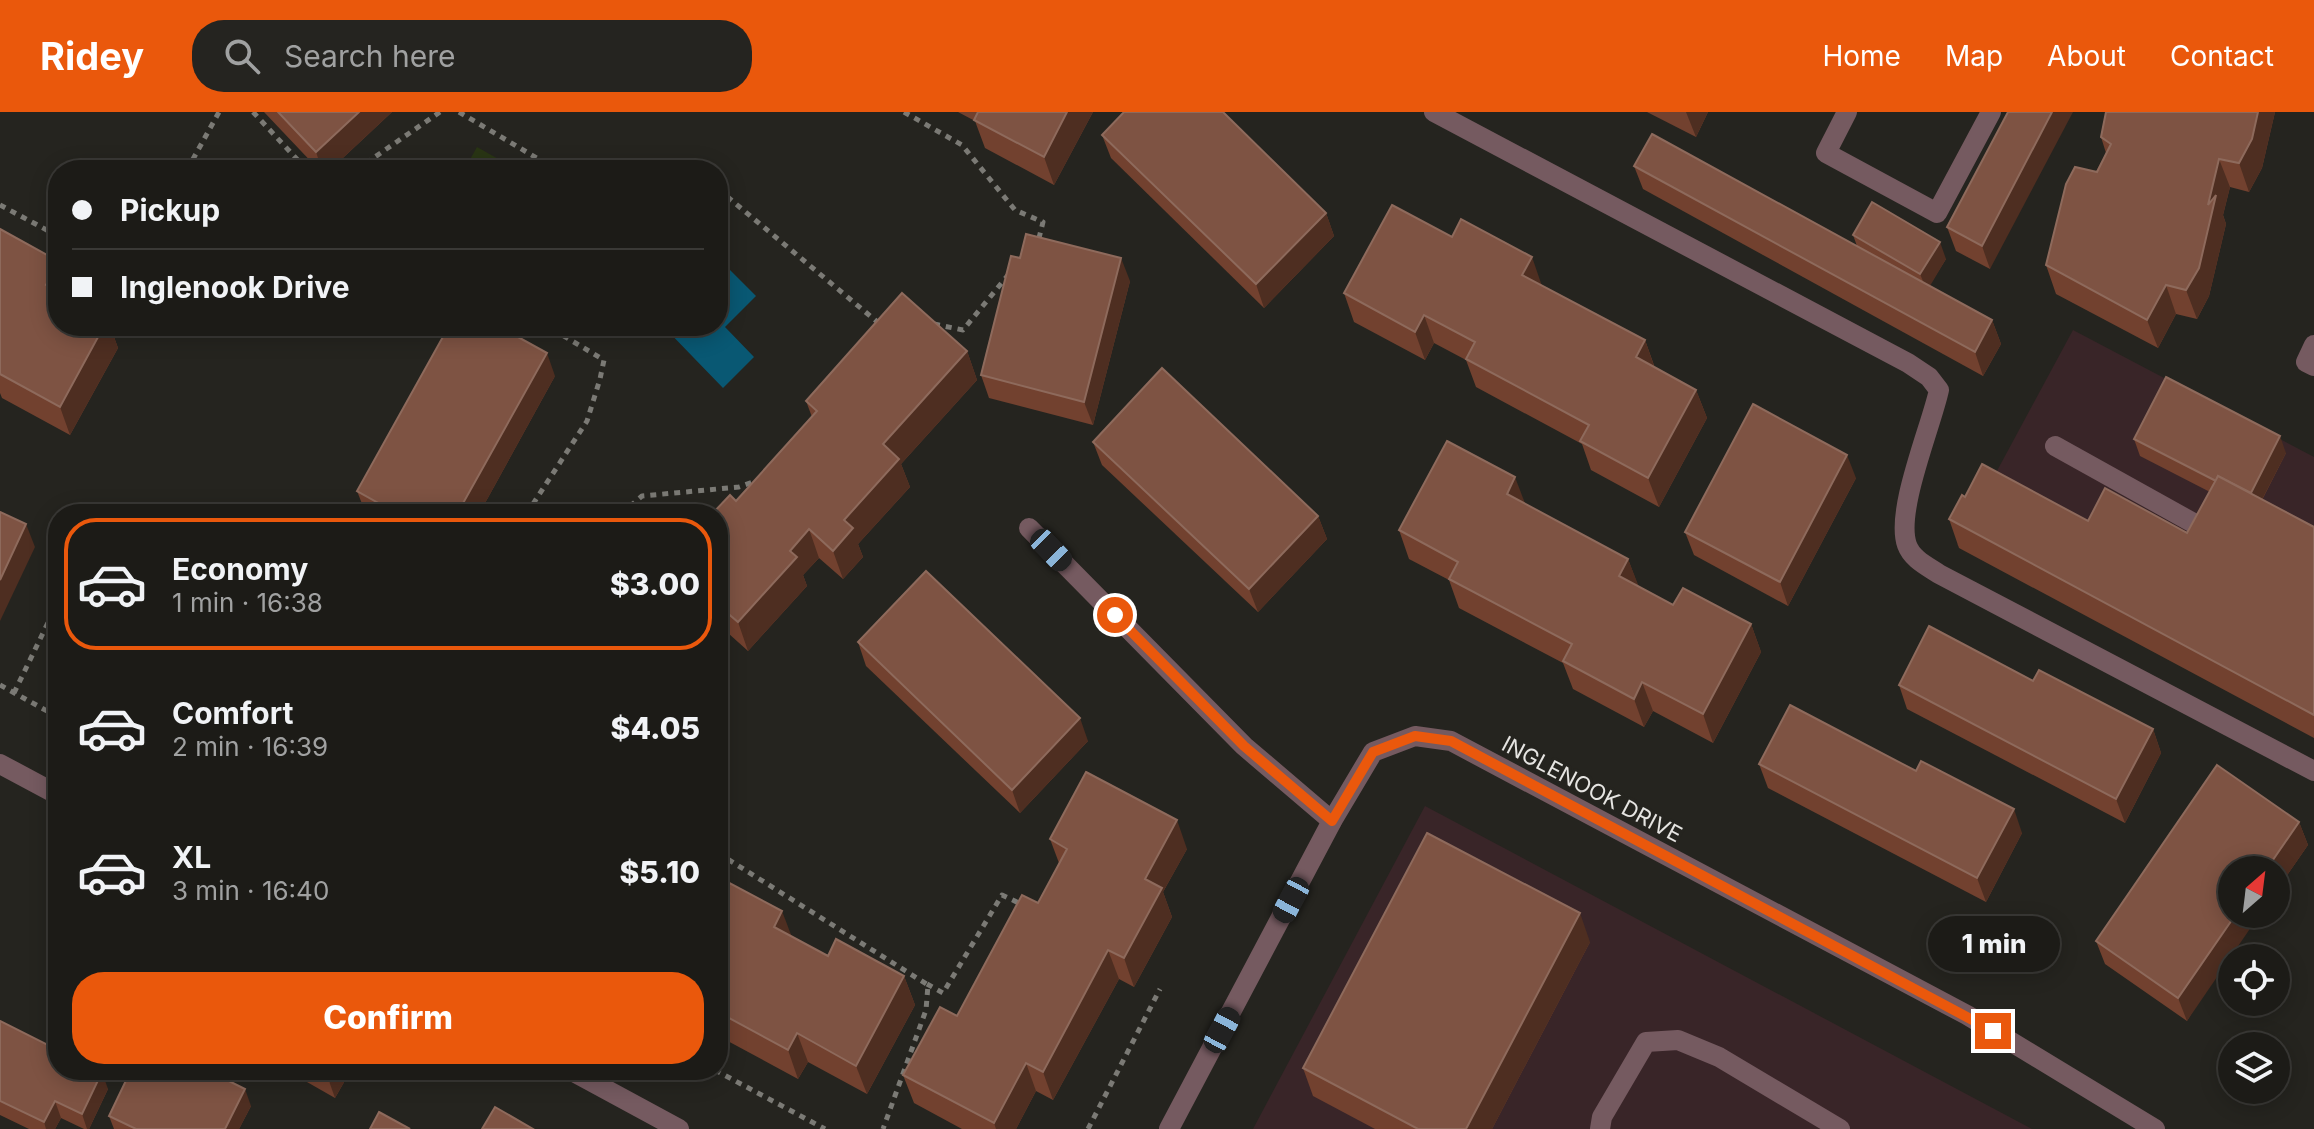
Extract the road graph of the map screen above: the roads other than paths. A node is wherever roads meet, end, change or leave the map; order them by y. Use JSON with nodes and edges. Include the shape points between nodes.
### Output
{"nodes":[{"id":1,"x":1434,"y":112,"type":"edge"},
{"id":2,"x":1847,"y":112,"type":"edge"},
{"id":3,"x":1991,"y":112,"type":"edge"},
{"id":4,"x":2314,"y":345,"type":"edge"},
{"id":5,"x":2314,"y":366,"type":"edge"},
{"id":6,"x":2055,"y":446,"type":"dead end"},
{"id":7,"x":1029,"y":528,"type":"dead end"},
{"id":8,"x":2232,"y":545,"type":"edge"},
{"id":9,"x":0,"y":764,"type":"edge"},
{"id":10,"x":2314,"y":771,"type":"edge"},
{"id":11,"x":48,"y":790,"type":"edge"},
{"id":12,"x":1332,"y":821,"type":"junction"},
{"id":13,"x":588,"y":1080,"type":"edge"},
{"id":14,"x":1838,"y":1128,"type":"edge"},
{"id":15,"x":679,"y":1129,"type":"edge"},
{"id":16,"x":1169,"y":1129,"type":"edge"},
{"id":17,"x":1600,"y":1129,"type":"edge"},
{"id":18,"x":2155,"y":1129,"type":"edge"}],
"edges":[{"from":1,"to":10,"type":"street","via":[[1929,377],[1939,390],[1906,514],[1906,543],[1915,558]]},
{"from":2,"to":3,"type":"street","via":[[1826,153],[1937,213]]},
{"from":4,"to":5,"type":"street","via":[[2306,362]]},
{"from":6,"to":8,"type":"street"},
{"from":7,"to":12,"type":"street","via":[[1244,746]]},
{"from":9,"to":11,"type":"street"},
{"from":12,"to":16,"type":"street","name":"INGLENOOK DRIVE"},
{"from":12,"to":18,"type":"street","name":"INGLENOOK DRIVE","via":[[1373,752],[1415,736],[1451,741],[1967,1015]]},
{"from":13,"to":15,"type":"street"},
{"from":14,"to":17,"type":"street","via":[[1719,1057],[1678,1040],[1646,1042]]}]}
